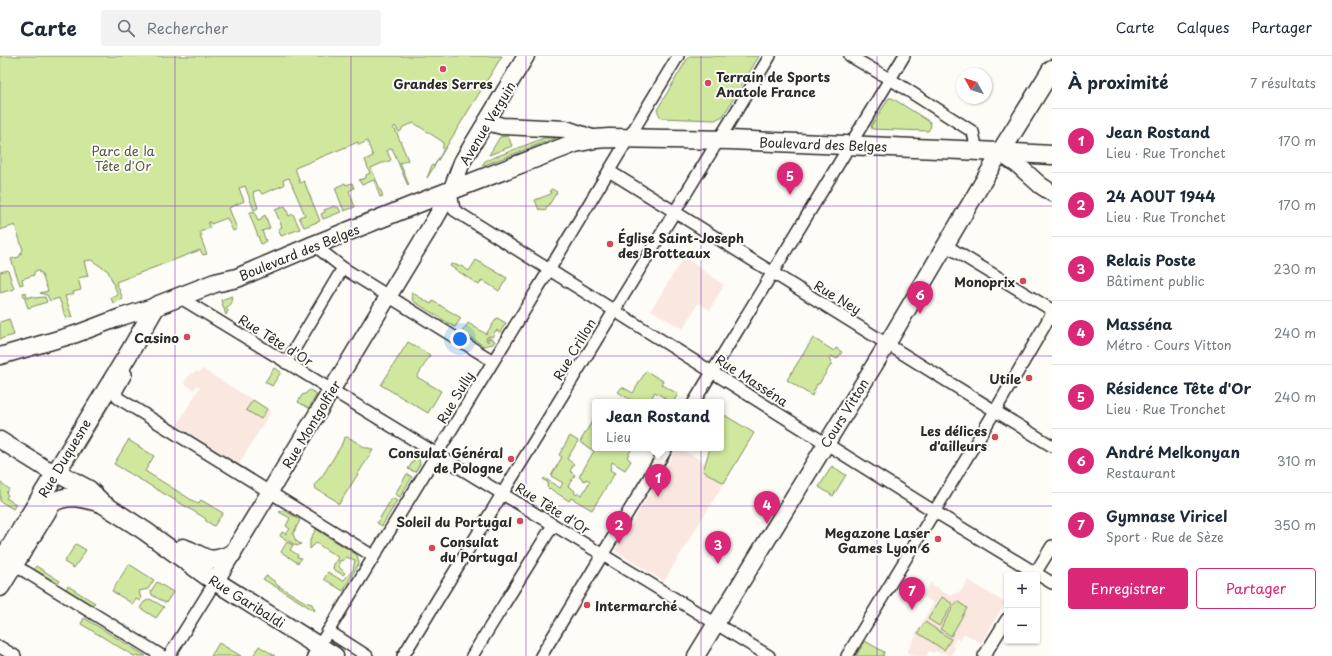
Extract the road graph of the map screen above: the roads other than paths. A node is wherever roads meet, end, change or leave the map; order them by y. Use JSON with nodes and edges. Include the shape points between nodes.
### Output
{"nodes":[{"id":1,"x":526,"y":56,"type":"edge"},
{"id":2,"x":678,"y":56,"type":"edge"},
{"id":3,"x":770,"y":56,"type":"edge"},
{"id":4,"x":850,"y":56,"type":"edge"},
{"id":5,"x":904,"y":56,"type":"edge"},
{"id":6,"x":1052,"y":69,"type":"edge"},
{"id":7,"x":890,"y":79,"type":"junction"},
{"id":8,"x":487,"y":122,"type":"junction"},
{"id":9,"x":595,"y":139,"type":"junction"},
{"id":10,"x":719,"y":140,"type":"junction"},
{"id":11,"x":625,"y":144,"type":"junction"},
{"id":12,"x":977,"y":151,"type":"junction"},
{"id":13,"x":844,"y":153,"type":"junction"},
{"id":14,"x":1000,"y":153,"type":"junction"},
{"id":15,"x":1052,"y":155,"type":"edge"},
{"id":16,"x":609,"y":171,"type":"junction"},
{"id":17,"x":451,"y":191,"type":"junction"},
{"id":18,"x":1052,"y":193,"type":"edge"},
{"id":19,"x":674,"y":212,"type":"junction"},
{"id":20,"x":314,"y":245,"type":"junction"},
{"id":21,"x":945,"y":245,"type":"junction"},
{"id":22,"x":343,"y":268,"type":"junction"},
{"id":23,"x":549,"y":270,"type":"junction"},
{"id":24,"x":773,"y":274,"type":"junction"},
{"id":25,"x":389,"y":296,"type":"junction"},
{"id":26,"x":179,"y":297,"type":"junction"},
{"id":27,"x":156,"y":306,"type":"junction"},
{"id":28,"x":615,"y":309,"type":"junction"},
{"id":29,"x":1052,"y":310,"type":"edge"},
{"id":30,"x":1052,"y":313,"type":"edge"},
{"id":31,"x":887,"y":343,"type":"junction"},
{"id":32,"x":129,"y":353,"type":"junction"},
{"id":33,"x":0,"y":356,"type":"edge"},
{"id":34,"x":493,"y":361,"type":"junction"},
{"id":35,"x":286,"y":363,"type":"junction"},
{"id":36,"x":713,"y":371,"type":"junction"},
{"id":37,"x":331,"y":391,"type":"junction"},
{"id":38,"x":696,"y":399,"type":"edge"},
{"id":39,"x":995,"y":411,"type":"junction"},
{"id":40,"x":0,"y":440,"type":"edge"},
{"id":41,"x":826,"y":444,"type":"junction"},
{"id":42,"x":1052,"y":446,"type":"edge"},
{"id":43,"x":665,"y":451,"type":"edge"},
{"id":44,"x":436,"y":455,"type":"junction"},
{"id":45,"x":56,"y":472,"type":"junction"},
{"id":46,"x":269,"y":492,"type":"junction"},
{"id":47,"x":502,"y":494,"type":"junction"},
{"id":48,"x":52,"y":503,"type":"joint"},
{"id":49,"x":104,"y":504,"type":"junction"},
{"id":50,"x":934,"y":512,"type":"junction"},
{"id":51,"x":553,"y":525,"type":"junction"},
{"id":52,"x":162,"y":544,"type":"junction"},
{"id":53,"x":1052,"y":546,"type":"edge"},
{"id":54,"x":232,"y":554,"type":"junction"},
{"id":55,"x":373,"y":556,"type":"junction"},
{"id":56,"x":603,"y":556,"type":"junction"},
{"id":57,"x":4,"y":561,"type":"edge"},
{"id":58,"x":1032,"y":572,"type":"edge"},
{"id":59,"x":1036,"y":572,"type":"edge"},
{"id":60,"x":1040,"y":577,"type":"edge"},
{"id":61,"x":215,"y":582,"type":"junction"},
{"id":62,"x":1052,"y":583,"type":"edge"},
{"id":63,"x":0,"y":587,"type":"edge"},
{"id":64,"x":716,"y":623,"type":"junction"},
{"id":65,"x":1004,"y":624,"type":"edge"},
{"id":66,"x":328,"y":631,"type":"junction"},
{"id":67,"x":0,"y":647,"type":"edge"},
{"id":68,"x":315,"y":651,"type":"edge"},
{"id":69,"x":15,"y":656,"type":"edge"},
{"id":70,"x":162,"y":656,"type":"edge"},
{"id":71,"x":169,"y":656,"type":"edge"},
{"id":72,"x":334,"y":656,"type":"edge"},
{"id":73,"x":367,"y":656,"type":"edge"},
{"id":74,"x":403,"y":656,"type":"edge"},
{"id":75,"x":472,"y":656,"type":"edge"},
{"id":76,"x":541,"y":656,"type":"edge"},
{"id":77,"x":696,"y":656,"type":"edge"},
{"id":78,"x":768,"y":656,"type":"edge"},
{"id":79,"x":846,"y":656,"type":"edge"},
{"id":80,"x":984,"y":656,"type":"edge"}],
"edges":[{"from":1,"to":8,"type":"main road","name":"Avenue Verguin"},
{"from":2,"to":11,"type":"street","name":"Rue Sully"},
{"from":3,"to":10,"type":"street","name":"Rue Crillon"},
{"from":4,"to":7,"type":"street"},
{"from":5,"to":7,"type":"street"},
{"from":6,"to":14,"type":"main road"},
{"from":7,"to":12,"type":"street","via":[[973,132]]},
{"from":7,"to":13,"type":"street"},
{"from":8,"to":9,"type":"main road","name":"Boulevard des Belges","via":[[502,126],[566,129]]},
{"from":8,"to":17,"type":"main road","name":"Avenue Verguin","via":[[462,162]]},
{"from":9,"to":11,"type":"main road","name":"Boulevard des Belges"},
{"from":9,"to":17,"type":"main road","name":"Boulevard des Belges","via":[[575,143]]},
{"from":10,"to":11,"type":"main road","name":"Boulevard des Belges"},
{"from":10,"to":13,"type":"main road","name":"Boulevard des Belges"},
{"from":10,"to":19,"type":"street","name":"Rue Crillon"},
{"from":11,"to":16,"type":"street","name":"Rue Sully"},
{"from":12,"to":13,"type":"main road","name":"Boulevard des Belges"},
{"from":12,"to":14,"type":"main road","name":"Boulevard des Belges"},
{"from":13,"to":24,"type":"street"},
{"from":14,"to":15,"type":"main road","name":"Boulevard des Belges"},
{"from":14,"to":18,"type":"main road"},
{"from":14,"to":21,"type":"main road","name":"Cours Vitton"},
{"from":16,"to":19,"type":"street","name":"Rue Ney"},
{"from":16,"to":23,"type":"street","name":"Rue Sully"},
{"from":17,"to":20,"type":"main road","name":"Boulevard des Belges"},
{"from":17,"to":23,"type":"street","name":"Rue Masséna","via":[[454,210]]},
{"from":17,"to":25,"type":"main road","name":"Rue Montgolfier"},
{"from":19,"to":24,"type":"street","name":"Rue Ney"},
{"from":19,"to":28,"type":"street","name":"Rue Crillon"},
{"from":20,"to":22,"type":"street"},
{"from":20,"to":26,"type":"main road","name":"Boulevard des Belges","via":[[237,278],[215,283]]},
{"from":21,"to":29,"type":"street"},
{"from":21,"to":31,"type":"main road","name":"Cours Vitton"},
{"from":22,"to":25,"type":"street"},
{"from":22,"to":35,"type":"street"},
{"from":23,"to":28,"type":"street","name":"Rue Masséna"},
{"from":23,"to":34,"type":"street","name":"Rue Sully"},
{"from":24,"to":31,"type":"street","name":"Rue Ney"},
{"from":24,"to":36,"type":"street"},
{"from":25,"to":34,"type":"street"},
{"from":25,"to":37,"type":"main road","name":"Rue Montgolfier"},
{"from":26,"to":27,"type":"main road","name":"Boulevard des Belges"},
{"from":26,"to":35,"type":"street","name":"Rue Tête d'Or"},
{"from":27,"to":32,"type":"main road","name":"Rue Duquesne"},
{"from":27,"to":33,"type":"main road","name":"Boulevard des Belges","via":[[76,334]]},
{"from":28,"to":36,"type":"street","name":"Rue Masséna"},
{"from":28,"to":47,"type":"street","name":"Rue Crillon"},
{"from":30,"to":39,"type":"street"},
{"from":31,"to":39,"type":"street","name":"Rue Ney"},
{"from":31,"to":41,"type":"main road","name":"Cours Vitton"},
{"from":32,"to":45,"type":"main road","name":"Rue Duquesne"},
{"from":32,"to":46,"type":"street","name":"Rue Duquesne","via":[[129,369],[116,392],[118,398]]},
{"from":34,"to":44,"type":"street","name":"Rue Sully"},
{"from":35,"to":37,"type":"street","name":"Rue Tête d'Or"},
{"from":36,"to":38,"type":"street"},
{"from":36,"to":41,"type":"street","name":"Rue Masséna"},
{"from":37,"to":44,"type":"street","name":"Rue Tête d'Or"},
{"from":37,"to":46,"type":"main road","name":"Rue Montgolfier"},
{"from":39,"to":42,"type":"street","name":"Rue Ney"},
{"from":39,"to":50,"type":"street"},
{"from":40,"to":45,"type":"main road","name":"Rue Garibaldi"},
{"from":41,"to":50,"type":"street","name":"Rue Masséna"},
{"from":41,"to":64,"type":"main road","name":"Cours Vitton"},
{"from":43,"to":56,"type":"street"},
{"from":44,"to":47,"type":"street","name":"Rue Tête d'Or"},
{"from":44,"to":55,"type":"street","name":"Rue Sully"},
{"from":45,"to":49,"type":"main road","name":"Rue Garibaldi","via":[[89,490]]},
{"from":45,"to":57,"type":"main road","name":"Rue Duquesne"},
{"from":46,"to":54,"type":"main road","name":"Rue Montgolfier"},
{"from":46,"to":55,"type":"street"},
{"from":47,"to":51,"type":"street","name":"Rue Tête d'Or"},
{"from":47,"to":74,"type":"street","name":"Rue Crillon"},
{"from":48,"to":49,"type":"main road","name":"Rue Garibaldi","via":[[59,498],[69,497],[86,498]]},
{"from":48,"to":57,"type":"main road","name":"Rue Duquesne"},
{"from":49,"to":52,"type":"main road","name":"Rue Garibaldi"},
{"from":50,"to":58,"type":"street","name":"Rue Masséna"},
{"from":50,"to":79,"type":"street"},
{"from":51,"to":56,"type":"street","name":"Rue Tête d'Or"},
{"from":51,"to":75,"type":"street"},
{"from":52,"to":54,"type":"main road","name":"Rue Garibaldi","via":[[185,548],[206,560],[215,560]]},
{"from":52,"to":61,"type":"main road","name":"Rue Garibaldi"},
{"from":53,"to":59,"type":"street"},
{"from":54,"to":61,"type":"main road","name":"Rue Montgolfier"},
{"from":55,"to":66,"type":"street","name":"Rue Sully"},
{"from":56,"to":64,"type":"street","name":"Rue Tête d'Or"},
{"from":56,"to":76,"type":"street"},
{"from":57,"to":63,"type":"main road","name":"Rue Duquesne"},
{"from":57,"to":70,"type":"street"},
{"from":60,"to":62,"type":"street","name":"Rue Masséna"},
{"from":61,"to":68,"type":"main road","name":"Rue Garibaldi"},
{"from":61,"to":71,"type":"street","name":"Rue Montgolfier"},
{"from":64,"to":77,"type":"main road","name":"Cours Vitton"},
{"from":64,"to":78,"type":"street","name":"Rue Tête d'Or"},
{"from":65,"to":80,"type":"street"},
{"from":66,"to":68,"type":"street","name":"Rue Sully"},
{"from":66,"to":73,"type":"street"},
{"from":67,"to":69,"type":"street"},
{"from":68,"to":72,"type":"main road","name":"Rue Garibaldi"}]}
